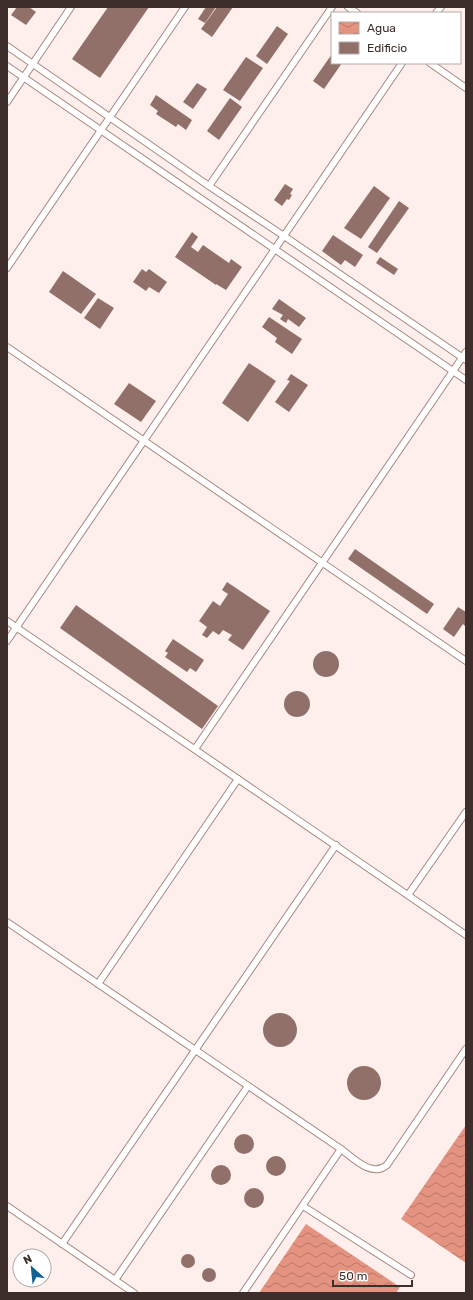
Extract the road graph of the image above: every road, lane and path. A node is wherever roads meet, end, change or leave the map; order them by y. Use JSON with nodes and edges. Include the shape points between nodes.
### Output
{"nodes":[{"id":1,"x":71,"y":7,"type":"edge"},
{"id":2,"x":185,"y":7,"type":"edge"},
{"id":3,"x":332,"y":7,"type":"edge"},
{"id":4,"x":7,"y":46,"type":"edge"},
{"id":5,"x":33,"y":64,"type":"junction"},
{"id":6,"x":401,"y":64,"type":"edge"},
{"id":7,"x":431,"y":64,"type":"edge"},
{"id":8,"x":7,"y":66,"type":"edge"},
{"id":9,"x":24,"y":78,"type":"junction"},
{"id":10,"x":466,"y":88,"type":"edge"},
{"id":11,"x":7,"y":102,"type":"edge"},
{"id":12,"x":110,"y":117,"type":"junction"},
{"id":13,"x":101,"y":130,"type":"junction"},
{"id":14,"x":209,"y":186,"type":"junction"},
{"id":15,"x":284,"y":236,"type":"junction"},
{"id":16,"x":275,"y":249,"type":"junction"},
{"id":17,"x":7,"y":268,"type":"edge"},
{"id":18,"x":7,"y":347,"type":"edge"},
{"id":19,"x":465,"y":357,"type":"edge"},
{"id":20,"x":453,"y":371,"type":"junction"},
{"id":21,"x":466,"y":380,"type":"edge"},
{"id":22,"x":144,"y":441,"type":"junction"},
{"id":23,"x":322,"y":563,"type":"junction"},
{"id":24,"x":7,"y":621,"type":"edge"},
{"id":25,"x":16,"y":627,"type":"junction"},
{"id":26,"x":7,"y":641,"type":"edge"},
{"id":27,"x":465,"y":659,"type":"edge"},
{"id":28,"x":195,"y":749,"type":"junction"},
{"id":29,"x":238,"y":779,"type":"junction"},
{"id":30,"x":466,"y":812,"type":"edge"},
{"id":31,"x":336,"y":846,"type":"junction"},
{"id":32,"x":408,"y":895,"type":"junction"},
{"id":33,"x":7,"y":922,"type":"edge"},
{"id":34,"x":466,"y":935,"type":"edge"},
{"id":35,"x":98,"y":984,"type":"junction"},
{"id":36,"x":466,"y":1049,"type":"edge"},
{"id":37,"x":195,"y":1050,"type":"junction"},
{"id":38,"x":248,"y":1086,"type":"junction"},
{"id":39,"x":341,"y":1149,"type":"junction"},
{"id":40,"x":7,"y":1206,"type":"edge"},
{"id":41,"x":303,"y":1206,"type":"junction"},
{"id":42,"x":62,"y":1244,"type":"junction"},
{"id":43,"x":411,"y":1275,"type":"dead end"},
{"id":44,"x":114,"y":1280,"type":"junction"},
{"id":45,"x":134,"y":1293,"type":"edge"},
{"id":46,"x":244,"y":1293,"type":"edge"}],
"edges":[{"from":1,"to":5,"type":"lane"},
{"from":2,"to":12,"type":"lane"},
{"from":3,"to":14,"type":"lane"},
{"from":4,"to":5,"type":"lane"},
{"from":5,"to":9,"type":"lane"},
{"from":5,"to":12,"type":"lane"},
{"from":6,"to":15,"type":"lane"},
{"from":7,"to":10,"type":"lane"},
{"from":8,"to":9,"type":"lane"},
{"from":9,"to":11,"type":"lane"},
{"from":9,"to":13,"type":"lane"},
{"from":12,"to":13,"type":"lane"},
{"from":12,"to":14,"type":"lane"},
{"from":13,"to":16,"type":"lane"},
{"from":13,"to":17,"type":"lane"},
{"from":14,"to":15,"type":"lane"},
{"from":15,"to":16,"type":"lane"},
{"from":15,"to":19,"type":"lane"},
{"from":16,"to":20,"type":"lane"},
{"from":16,"to":22,"type":"lane"},
{"from":18,"to":22,"type":"lane"},
{"from":19,"to":20,"type":"lane"},
{"from":20,"to":21,"type":"lane"},
{"from":20,"to":23,"type":"lane"},
{"from":22,"to":23,"type":"lane"},
{"from":22,"to":25,"type":"lane"},
{"from":23,"to":27,"type":"lane"},
{"from":23,"to":28,"type":"lane"},
{"from":24,"to":25,"type":"lane"},
{"from":25,"to":26,"type":"lane"},
{"from":25,"to":28,"type":"lane"},
{"from":28,"to":29,"type":"lane"},
{"from":29,"to":31,"type":"lane"},
{"from":29,"to":35,"type":"lane"},
{"from":30,"to":32,"type":"lane"},
{"from":31,"to":32,"type":"lane"},
{"from":31,"to":37,"type":"lane"},
{"from":32,"to":34,"type":"lane"},
{"from":33,"to":35,"type":"lane"},
{"from":35,"to":37,"type":"lane"},
{"from":36,"to":39,"type":"lane","via":[[383,1169],[367,1167]]},
{"from":37,"to":38,"type":"lane"},
{"from":37,"to":42,"type":"lane"},
{"from":38,"to":39,"type":"lane"},
{"from":38,"to":44,"type":"lane"},
{"from":39,"to":41,"type":"lane"},
{"from":40,"to":42,"type":"lane"},
{"from":41,"to":43,"type":"lane"},
{"from":41,"to":46,"type":"lane"},
{"from":42,"to":44,"type":"lane"},
{"from":44,"to":45,"type":"lane"}]}
